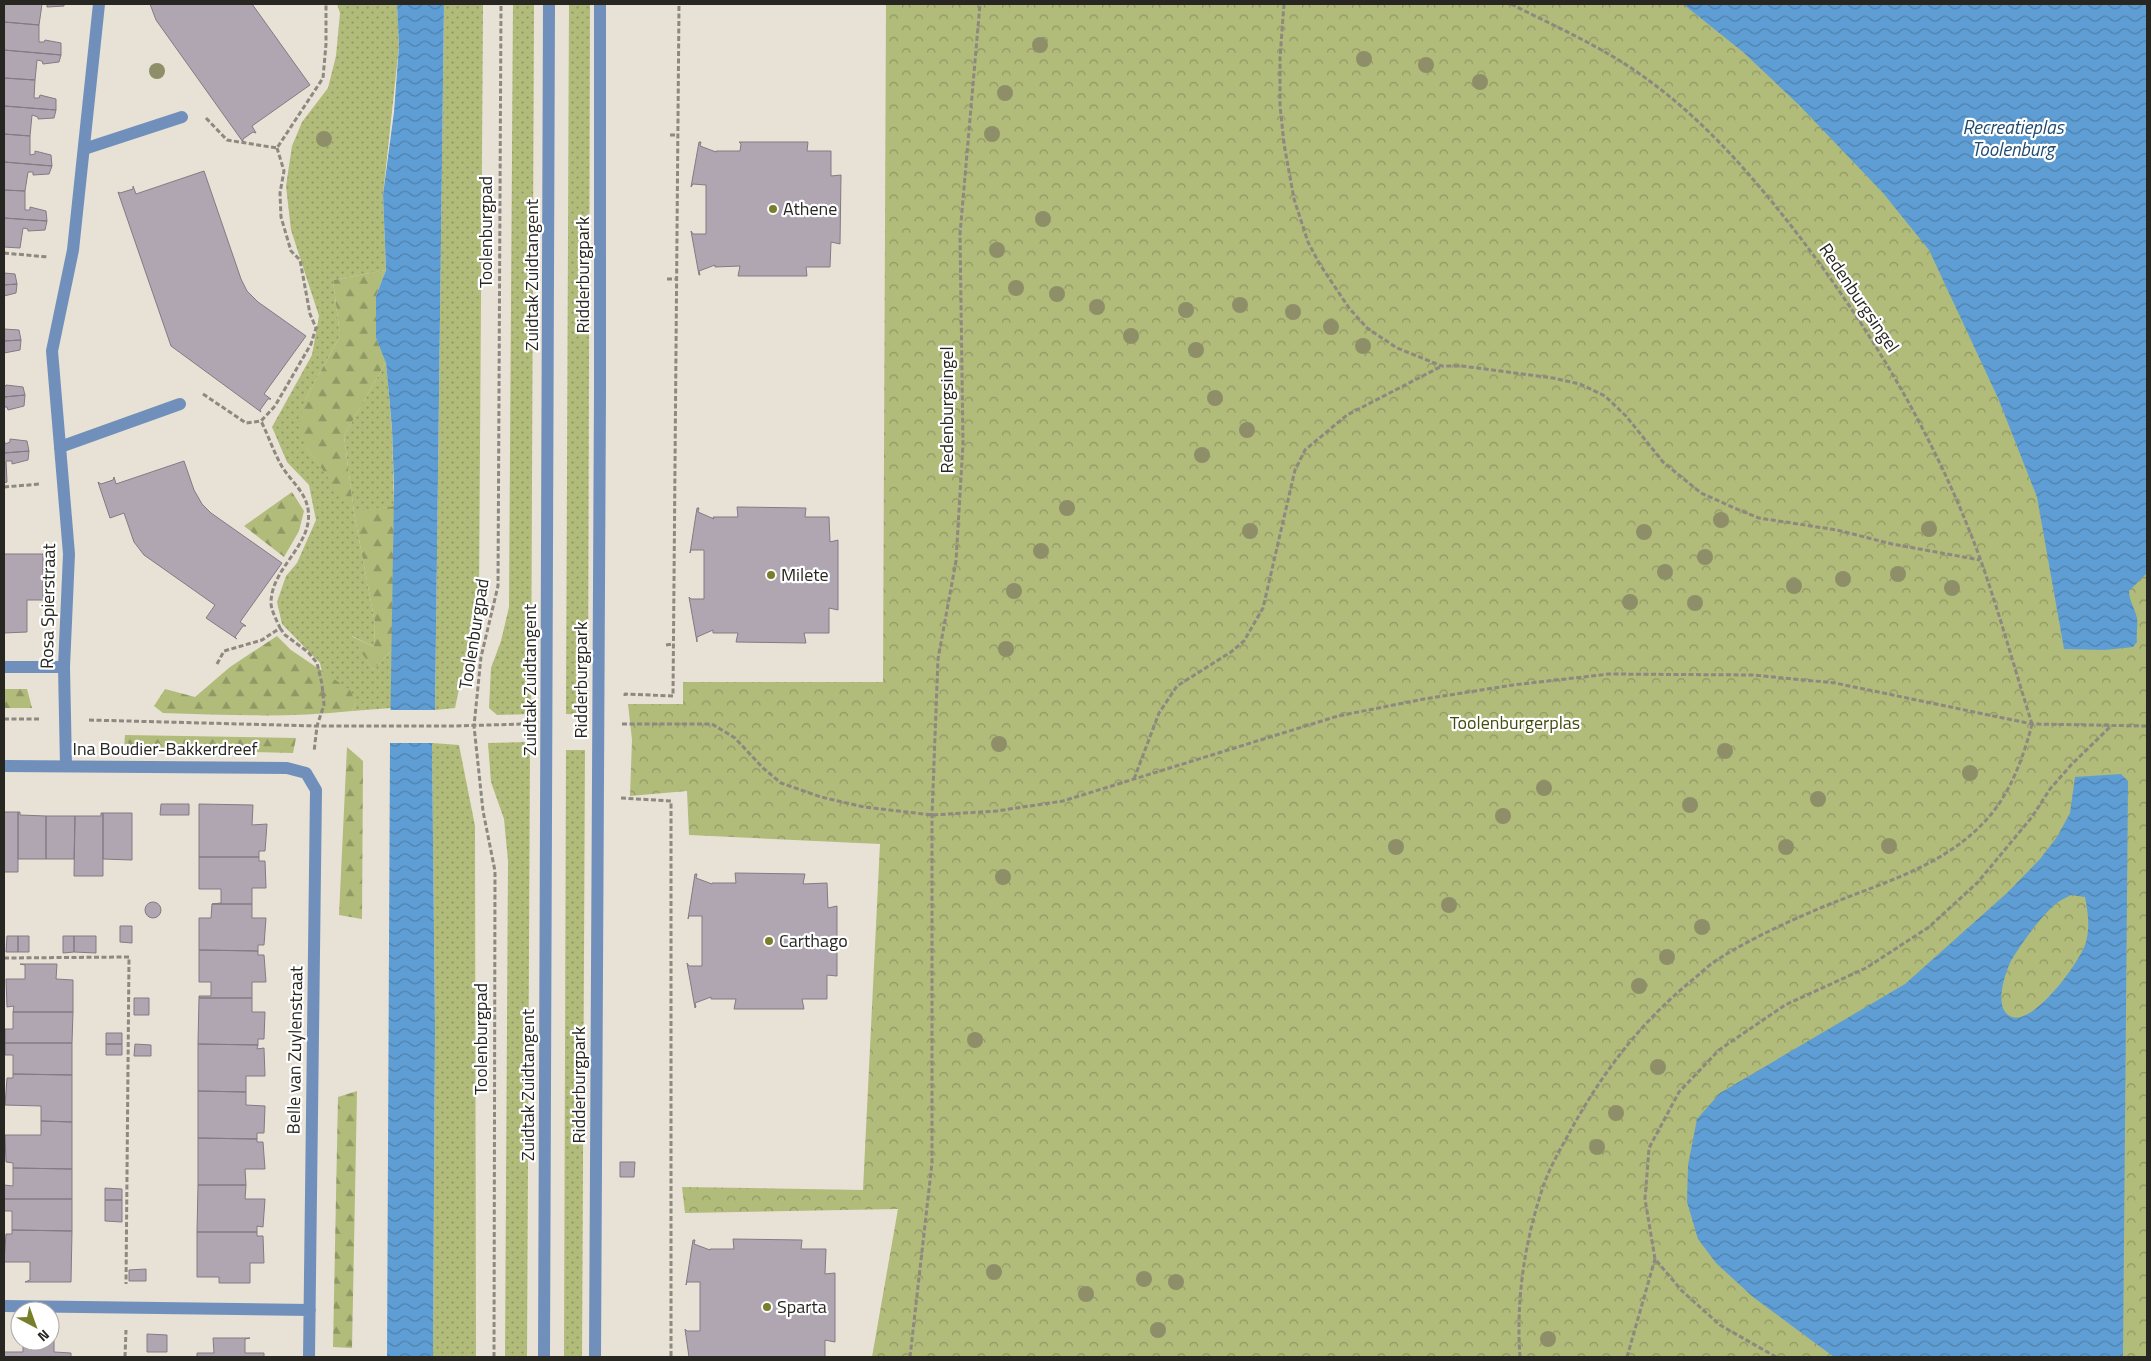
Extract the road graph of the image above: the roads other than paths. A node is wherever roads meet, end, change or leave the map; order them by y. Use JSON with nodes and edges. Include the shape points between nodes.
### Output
{"nodes":[{"id":1,"x":99,"y":4,"type":"edge"},
{"id":2,"x":549,"y":4,"type":"edge"},
{"id":3,"x":600,"y":4,"type":"edge"},
{"id":4,"x":182,"y":117,"type":"road end"},
{"id":5,"x":84,"y":149,"type":"junction"},
{"id":6,"x":180,"y":404,"type":"road end"},
{"id":7,"x":60,"y":447,"type":"junction"},
{"id":8,"x":4,"y":667,"type":"edge"},
{"id":9,"x":64,"y":667,"type":"junction"},
{"id":10,"x":4,"y":766,"type":"edge"},
{"id":11,"x":66,"y":766,"type":"junction"},
{"id":12,"x":316,"y":790,"type":"joint"},
{"id":13,"x":4,"y":1306,"type":"edge"},
{"id":14,"x":310,"y":1310,"type":"junction"},
{"id":15,"x":309,"y":1357,"type":"edge"},
{"id":16,"x":544,"y":1357,"type":"edge"},
{"id":17,"x":595,"y":1357,"type":"edge"}],
"edges":[{"from":1,"to":5,"type":"street","name":"Rosa Spierstraat"},
{"from":2,"to":16,"type":"street","name":"Zuidtak Zuidtangent"},
{"from":3,"to":17,"type":"street","name":"Ridderburgpark"},
{"from":4,"to":5,"type":"street"},
{"from":5,"to":7,"type":"street","name":"Rosa Spierstraat","via":[[71,259],[52,351]]},
{"from":6,"to":7,"type":"street"},
{"from":7,"to":9,"type":"street","name":"Rosa Spierstraat","via":[[68,554]]},
{"from":8,"to":9,"type":"street"},
{"from":9,"to":11,"type":"street","name":"Rosa Spierstraat"},
{"from":10,"to":11,"type":"street","name":"Ina Boudier-Bakkerdreef"},
{"from":11,"to":12,"type":"street","name":"Ina Boudier-Bakkerdreef","via":[[287,768],[306,773]]},
{"from":12,"to":14,"type":"street","name":"Belle van Zuylenstraat"},
{"from":13,"to":14,"type":"street"},
{"from":14,"to":15,"type":"street","name":"Belle van Zuylenstraat"}]}
